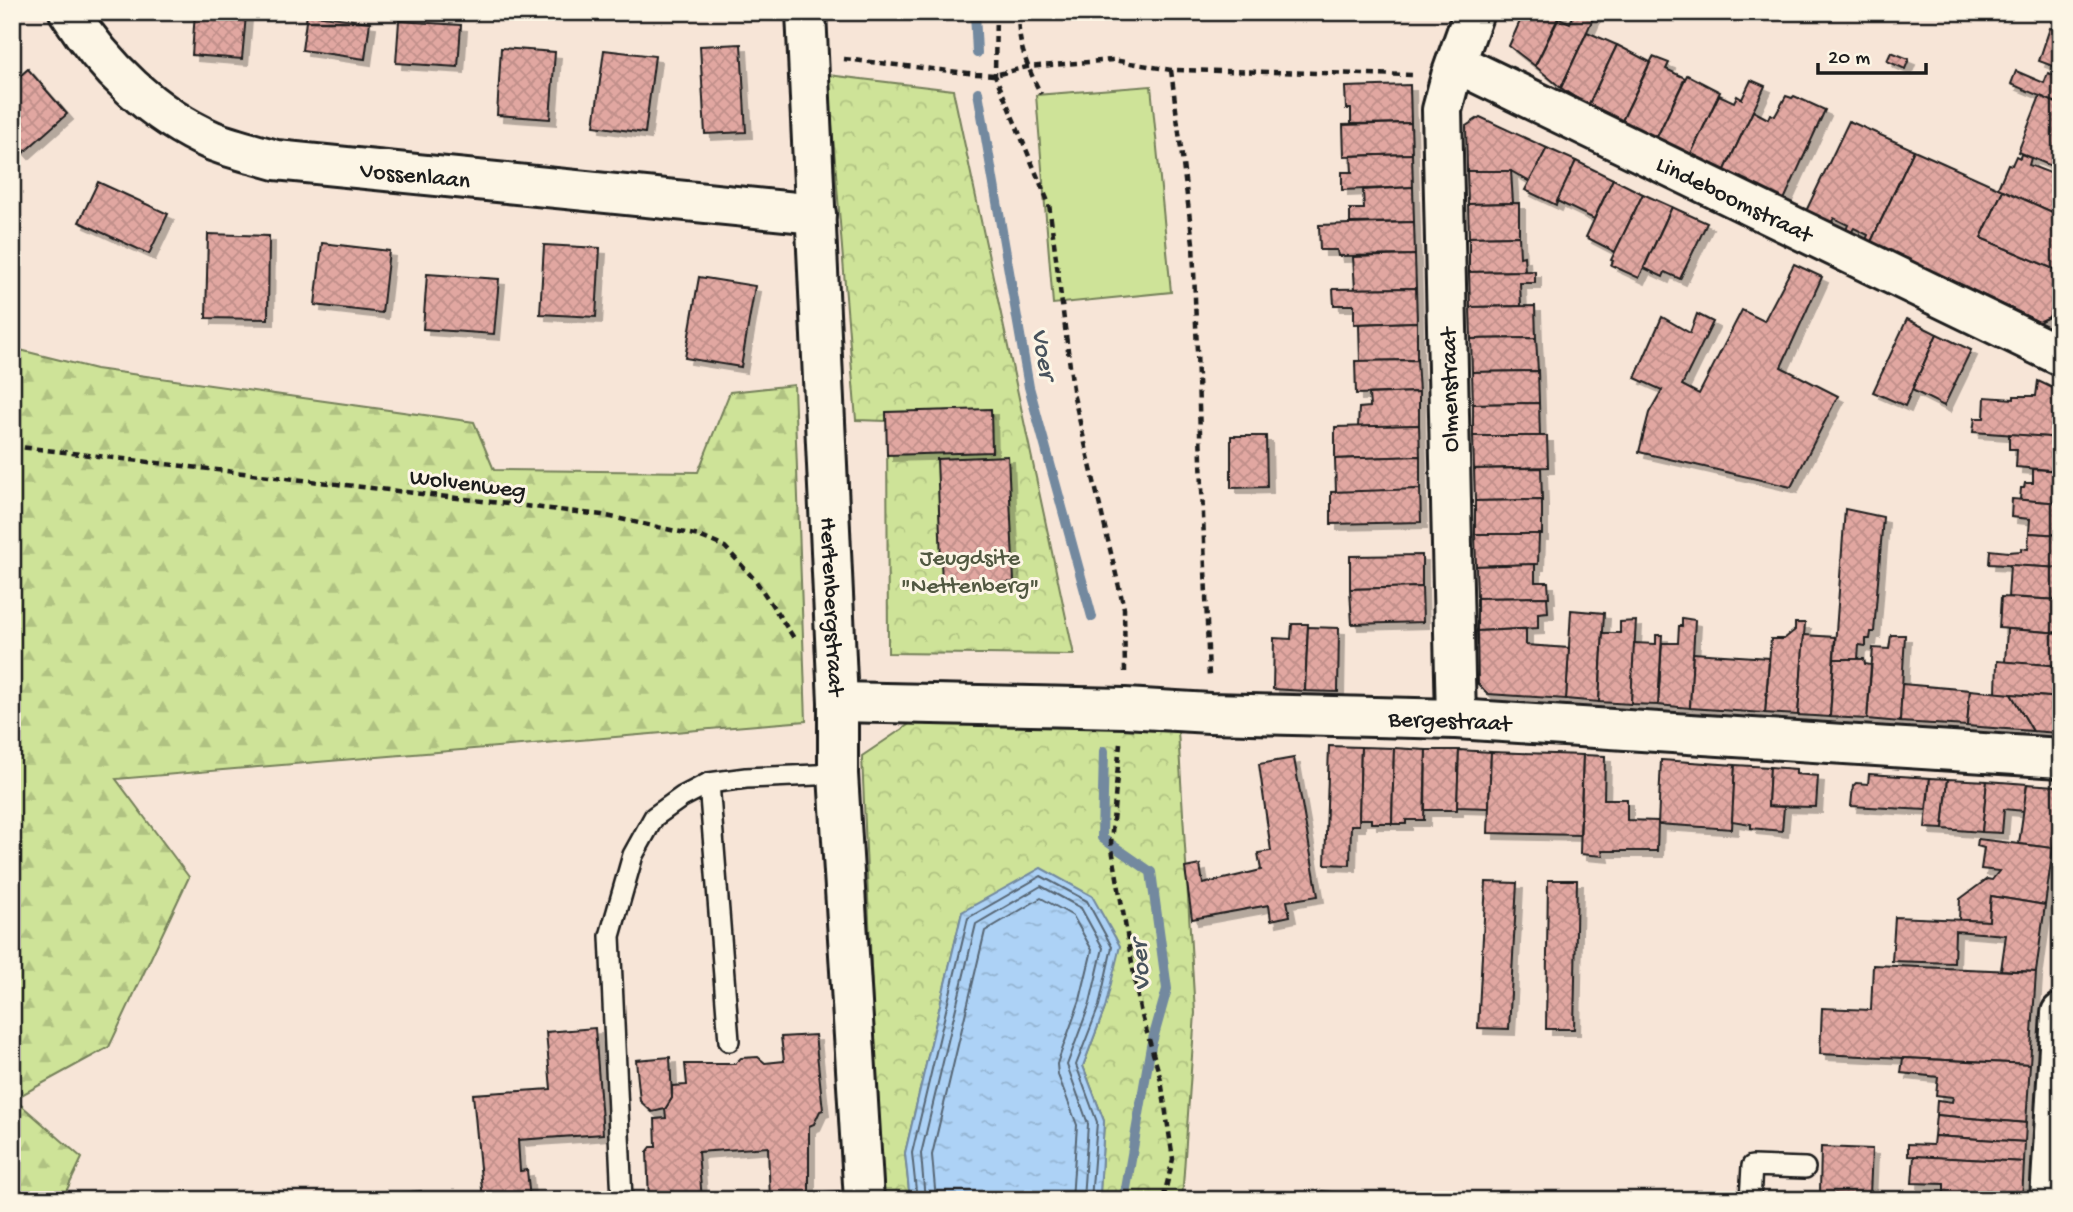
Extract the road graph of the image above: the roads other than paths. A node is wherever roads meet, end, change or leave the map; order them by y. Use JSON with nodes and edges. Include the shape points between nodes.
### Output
{"nodes":[{"id":1,"x":69,"y":12,"type":"edge"},
{"id":2,"x":806,"y":12,"type":"edge"},
{"id":3,"x":1474,"y":12,"type":"edge"},
{"id":4,"x":1456,"y":63,"type":"junction"},
{"id":5,"x":816,"y":214,"type":"junction"},
{"id":6,"x":2061,"y":356,"type":"edge"},
{"id":7,"x":838,"y":702,"type":"junction"},
{"id":8,"x":1455,"y":719,"type":"junction"},
{"id":9,"x":2061,"y":758,"type":"edge"},
{"id":10,"x":838,"y":774,"type":"junction"},
{"id":11,"x":709,"y":783,"type":"junction"},
{"id":12,"x":2061,"y":1013,"type":"edge"},
{"id":13,"x":729,"y":1041,"type":"dead end"},
{"id":14,"x":1805,"y":1168,"type":"dead end"},
{"id":15,"x":622,"y":1200,"type":"edge"},
{"id":16,"x":864,"y":1200,"type":"edge"},
{"id":17,"x":1750,"y":1200,"type":"edge"},
{"id":18,"x":2050,"y":1200,"type":"edge"}],
"edges":[{"from":1,"to":5,"type":"street","name":"Vossenlaan","via":[[124,82],[160,112],[214,141],[276,160]]},
{"from":2,"to":5,"type":"street","name":"Hertenbergstraat"},
{"from":3,"to":4,"type":"street"},
{"from":4,"to":6,"type":"street","name":"Lindeboomstraat"},
{"from":4,"to":8,"type":"street","name":"Olmenstraat","via":[[1442,110]]},
{"from":5,"to":7,"type":"street","name":"Hertenbergstraat"},
{"from":7,"to":8,"type":"street","name":"Bergestraat"},
{"from":7,"to":10,"type":"street","name":"Hertenbergstraat"},
{"from":8,"to":9,"type":"street","name":"Bergestraat"},
{"from":10,"to":11,"type":"lane"},
{"from":10,"to":16,"type":"street","name":"Hertenbergstraat"},
{"from":11,"to":13,"type":"lane"},
{"from":11,"to":15,"type":"lane","via":[[654,817],[633,855],[610,936]]},
{"from":12,"to":18,"type":"street"},
{"from":14,"to":17,"type":"lane","via":[[1752,1166]]}]}
